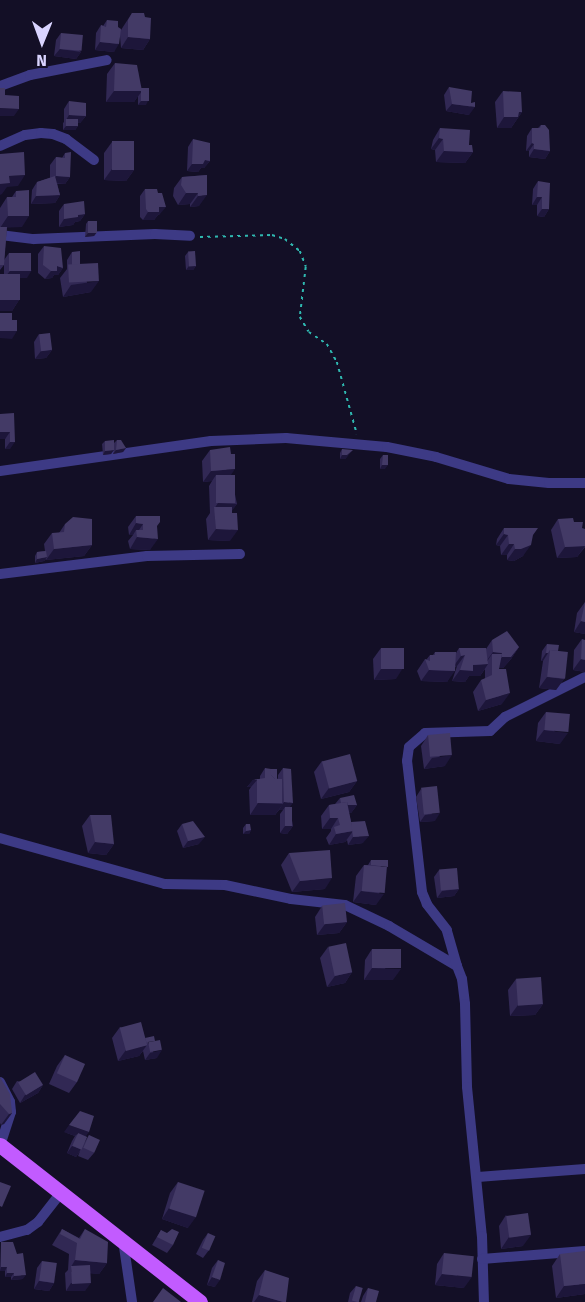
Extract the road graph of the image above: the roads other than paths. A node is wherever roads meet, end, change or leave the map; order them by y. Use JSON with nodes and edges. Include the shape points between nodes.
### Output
{"nodes":[{"id":1,"x":107,"y":60,"type":"dead end"},
{"id":2,"x":0,"y":86,"type":"edge"},
{"id":3,"x":0,"y":146,"type":"edge"},
{"id":4,"x":94,"y":160,"type":"dead end"},
{"id":5,"x":0,"y":235,"type":"edge"},
{"id":6,"x":190,"y":236,"type":"road end"},
{"id":7,"x":0,"y":471,"type":"edge"},
{"id":8,"x":585,"y":483,"type":"edge"},
{"id":9,"x":240,"y":554,"type":"dead end"},
{"id":10,"x":0,"y":574,"type":"edge"},
{"id":11,"x":585,"y":677,"type":"edge"},
{"id":12,"x":0,"y":838,"type":"edge"},
{"id":13,"x":457,"y":966,"type":"junction"},
{"id":14,"x":0,"y":1082,"type":"edge"},
{"id":15,"x":0,"y":1145,"type":"edge"},
{"id":16,"x":585,"y":1169,"type":"edge"},
{"id":17,"x":478,"y":1177,"type":"junction"},
{"id":18,"x":61,"y":1193,"type":"junction"},
{"id":19,"x":0,"y":1237,"type":"edge"},
{"id":20,"x":123,"y":1240,"type":"junction"},
{"id":21,"x":585,"y":1251,"type":"edge"},
{"id":22,"x":482,"y":1259,"type":"junction"},
{"id":23,"x":132,"y":1302,"type":"edge"},
{"id":24,"x":200,"y":1302,"type":"edge"},
{"id":25,"x":484,"y":1302,"type":"edge"}],
"edges":[{"from":1,"to":2,"type":"street","via":[[19,77]]},
{"from":3,"to":4,"type":"street","via":[[25,135],[47,133],[66,139]]},
{"from":5,"to":6,"type":"street","via":[[34,239]]},
{"from":7,"to":8,"type":"street","via":[[237,439],[315,439],[417,452],[508,479]]},
{"from":9,"to":10,"type":"street","via":[[147,556]]},
{"from":11,"to":13,"type":"street","via":[[504,717],[490,731],[425,734],[409,747],[407,761],[422,892],[450,936]]},
{"from":12,"to":13,"type":"street","via":[[165,885],[225,885],[345,905]]},
{"from":13,"to":17,"type":"street","via":[[463,987]]},
{"from":14,"to":15,"type":"street","via":[[11,1112]]},
{"from":15,"to":18,"type":"main road"},
{"from":16,"to":17,"type":"street"},
{"from":17,"to":22,"type":"street"},
{"from":18,"to":19,"type":"street","via":[[27,1230]]},
{"from":18,"to":20,"type":"main road"},
{"from":20,"to":23,"type":"street"},
{"from":20,"to":24,"type":"main road"},
{"from":21,"to":22,"type":"street"},
{"from":22,"to":25,"type":"street"}]}
